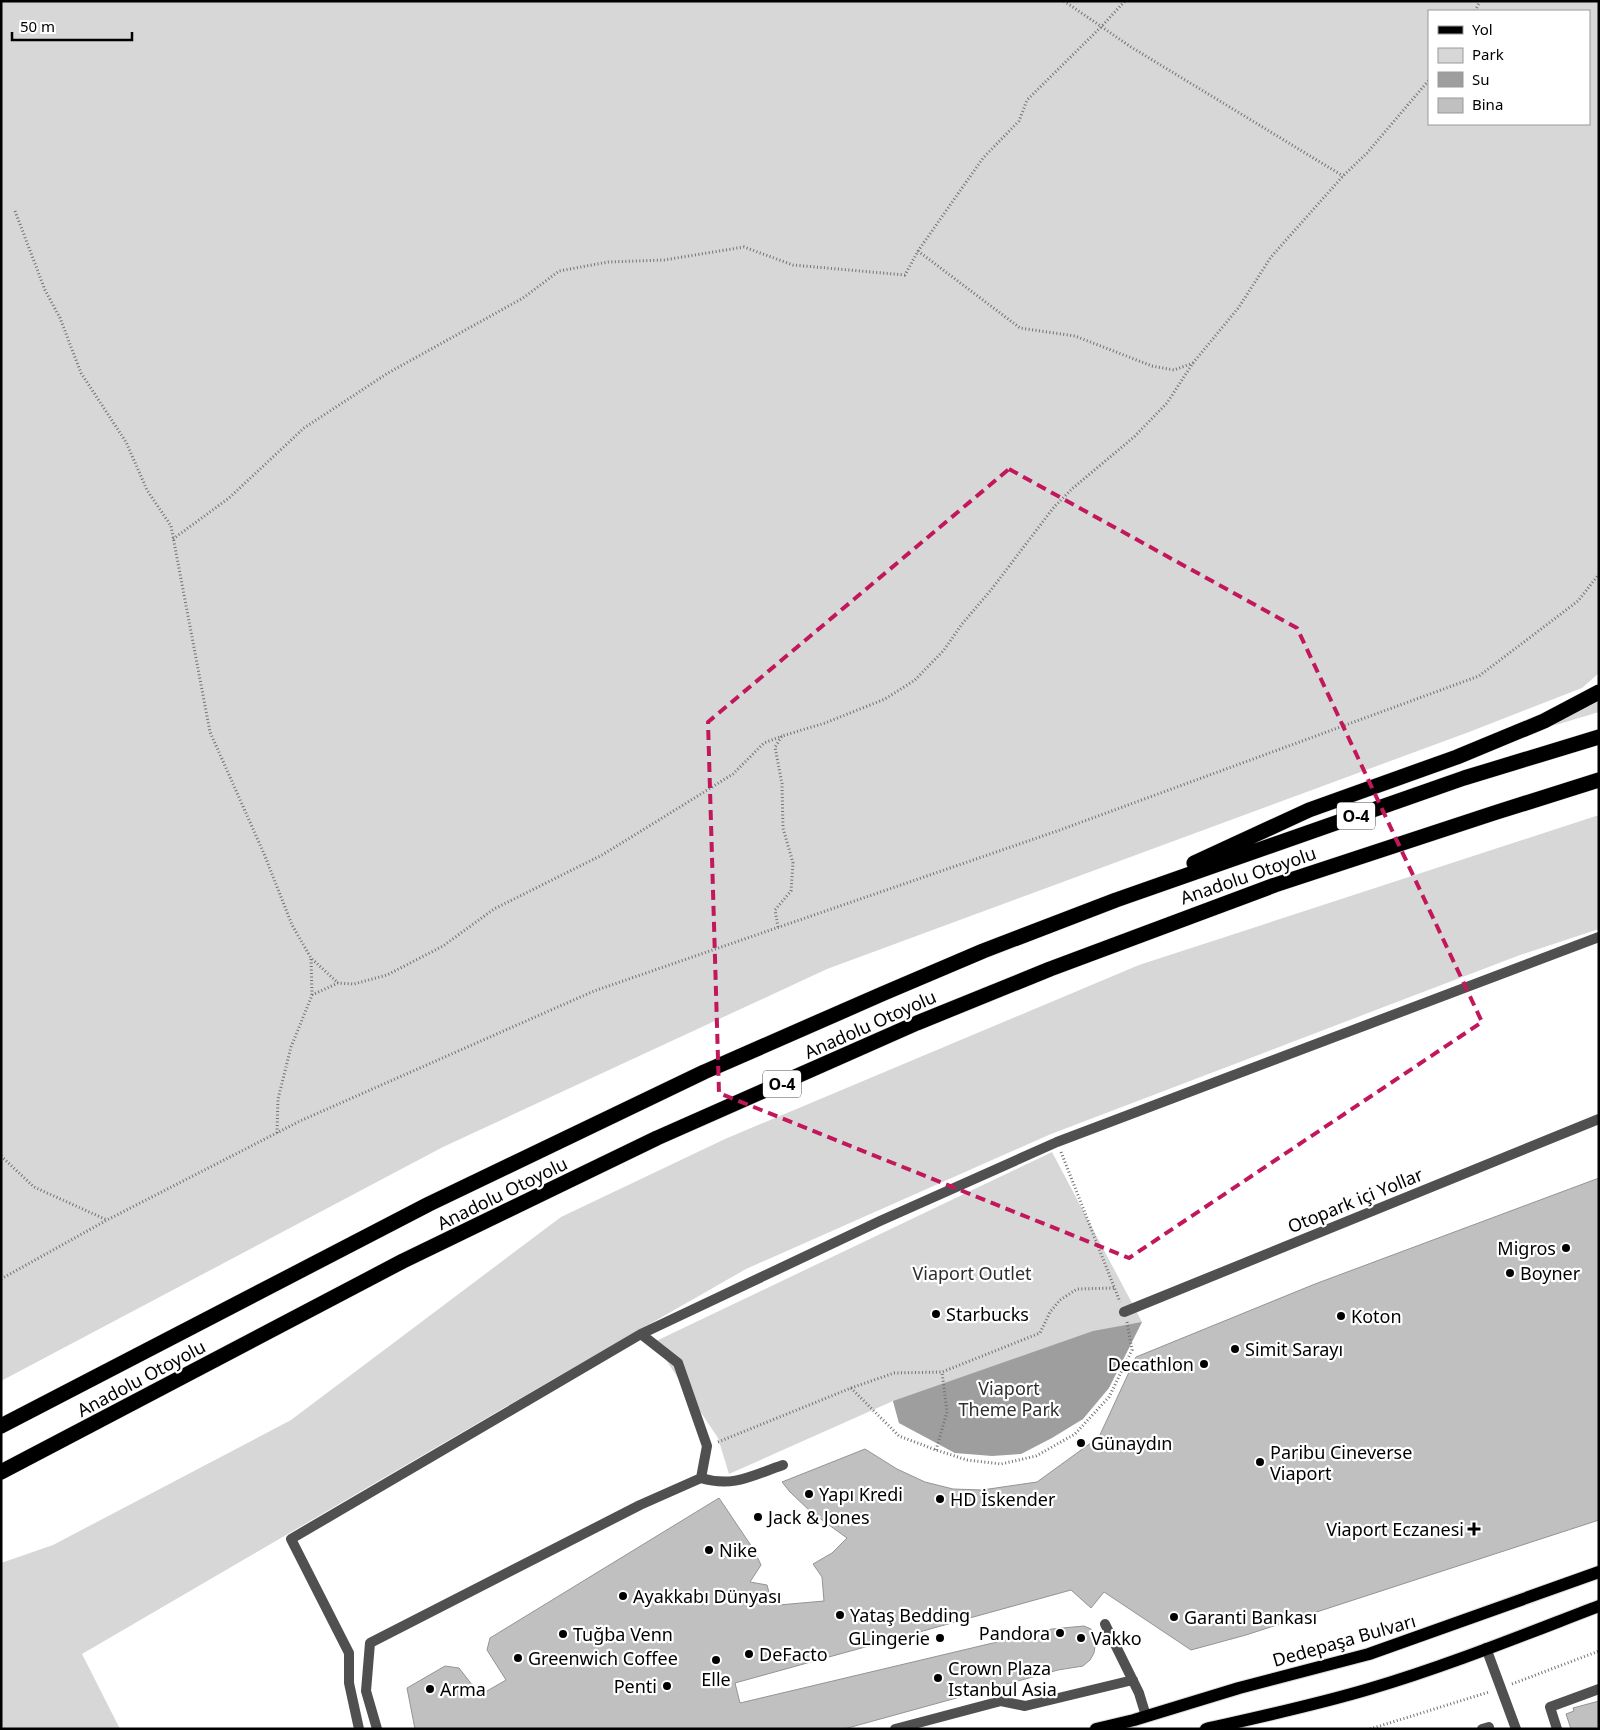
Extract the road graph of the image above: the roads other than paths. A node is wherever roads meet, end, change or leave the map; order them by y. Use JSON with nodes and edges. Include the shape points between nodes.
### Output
{"nodes":[{"id":1,"x":1599,"y":692,"type":"edge"},
{"id":2,"x":1599,"y":737,"type":"edge"},
{"id":3,"x":1599,"y":780,"type":"edge"},
{"id":4,"x":1116,"y":900,"type":"junction"},
{"id":5,"x":1599,"y":937,"type":"edge"},
{"id":6,"x":1599,"y":1118,"type":"edge"},
{"id":7,"x":1124,"y":1312,"type":"road end"},
{"id":8,"x":641,"y":1334,"type":"junction"},
{"id":9,"x":1,"y":1426,"type":"edge"},
{"id":10,"x":783,"y":1465,"type":"dead end"},
{"id":11,"x":1,"y":1472,"type":"edge"},
{"id":12,"x":701,"y":1478,"type":"junction"},
{"id":13,"x":1599,"y":1572,"type":"edge"},
{"id":14,"x":1599,"y":1606,"type":"edge"},
{"id":15,"x":1106,"y":1624,"type":"dead end"},
{"id":16,"x":1486,"y":1648,"type":"junction"},
{"id":17,"x":1133,"y":1680,"type":"junction"},
{"id":18,"x":1599,"y":1689,"type":"edge"},
{"id":19,"x":1146,"y":1716,"type":"junction"},
{"id":20,"x":359,"y":1729,"type":"edge"},
{"id":21,"x":377,"y":1729,"type":"edge"},
{"id":22,"x":895,"y":1729,"type":"edge"},
{"id":23,"x":1096,"y":1729,"type":"edge"},
{"id":24,"x":1206,"y":1729,"type":"edge"},
{"id":25,"x":1482,"y":1729,"type":"edge"},
{"id":26,"x":1489,"y":1729,"type":"edge"},
{"id":27,"x":1516,"y":1729,"type":"edge"},
{"id":28,"x":1557,"y":1729,"type":"edge"}],
"edges":[{"from":1,"to":4,"type":"highway","via":[[1544,720],[1457,757],[1309,810]]},
{"from":2,"to":4,"type":"highway","name":"Anadolu Otoyolu","number":"O-4","via":[[1464,778]]},
{"from":3,"to":11,"type":"highway","name":"Anadolu Otoyolu","number":"O-4","via":[[1275,885],[917,1023],[657,1138],[403,1261]]},
{"from":4,"to":9,"type":"highway","name":"Anadolu Otoyolu","number":"O-4","via":[[966,958],[704,1072],[429,1204]]},
{"from":5,"to":8,"type":"lane","via":[[1057,1142],[880,1220]]},
{"from":6,"to":7,"type":"lane","name":"Otopark içi Yollar"},
{"from":8,"to":12,"type":"lane","via":[[678,1363],[707,1446]]},
{"from":8,"to":20,"type":"lane","via":[[291,1539],[349,1653],[349,1683]]},
{"from":10,"to":12,"type":"lane","via":[[732,1482]]},
{"from":12,"to":21,"type":"lane","via":[[640,1505],[370,1643],[366,1691]]},
{"from":13,"to":19,"type":"main road","name":"Dedepaşa Bulvarı","via":[[1369,1654]]},
{"from":14,"to":16,"type":"main road"},
{"from":15,"to":17,"type":"lane"},
{"from":16,"to":24,"type":"main road","via":[[1369,1689]]},
{"from":16,"to":27,"type":"lane"},
{"from":17,"to":19,"type":"lane"},
{"from":17,"to":22,"type":"lane","via":[[1025,1706],[1001,1700]]},
{"from":18,"to":28,"type":"lane","via":[[1550,1707]]},
{"from":19,"to":23,"type":"main road","name":"Dedepaşa Bulvarı"},
{"from":25,"to":26,"type":"lane"}]}
